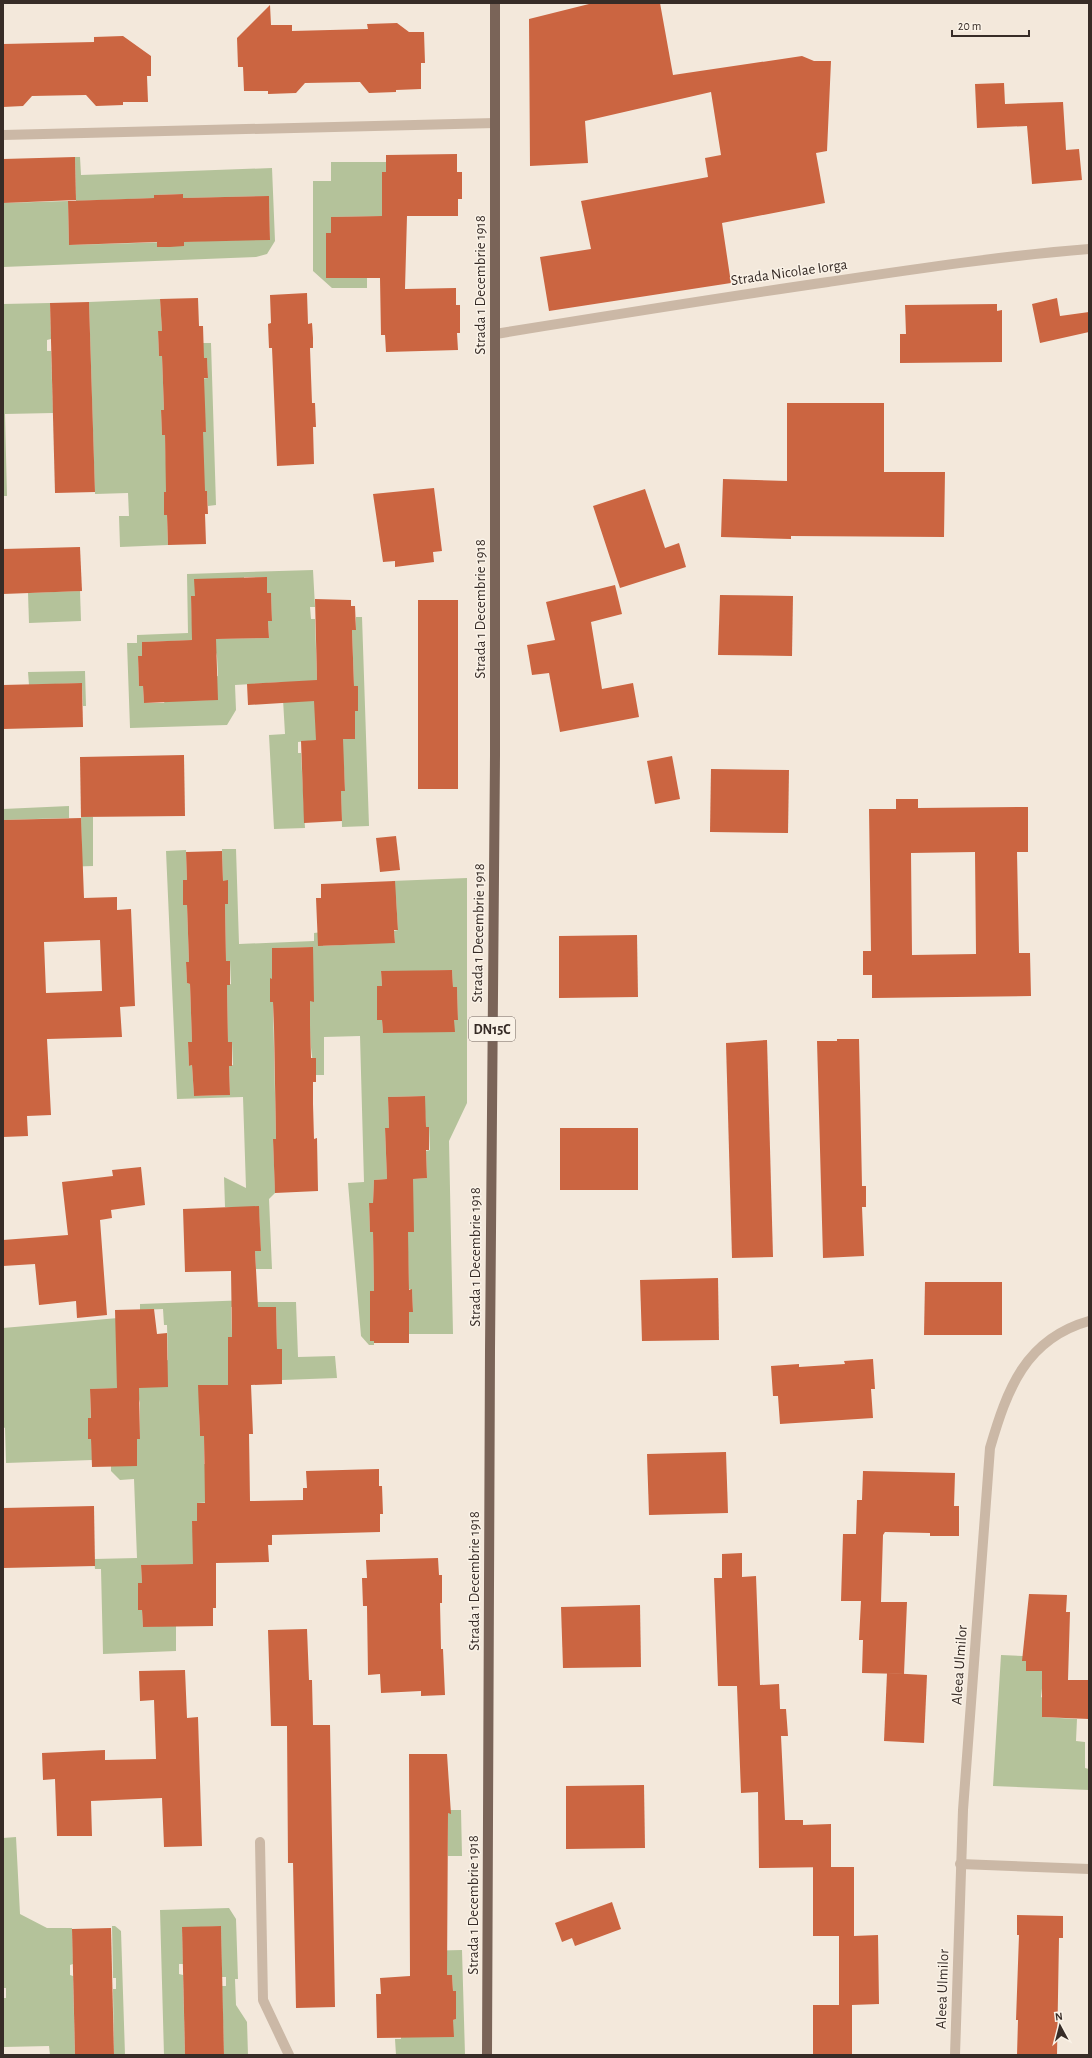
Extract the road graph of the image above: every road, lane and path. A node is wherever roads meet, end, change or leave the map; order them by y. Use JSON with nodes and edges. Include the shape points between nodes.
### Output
{"nodes":[{"id":1,"x":495,"y":3,"type":"edge"},
{"id":2,"x":494,"y":122,"type":"junction"},
{"id":3,"x":3,"y":136,"type":"edge"},
{"id":4,"x":1089,"y":249,"type":"edge"},
{"id":5,"x":495,"y":334,"type":"junction"},
{"id":6,"x":1089,"y":1321,"type":"edge"},
{"id":7,"x":260,"y":1842,"type":"dead end"},
{"id":8,"x":960,"y":1864,"type":"junction"},
{"id":9,"x":1089,"y":1869,"type":"edge"},
{"id":10,"x":289,"y":2055,"type":"edge"},
{"id":11,"x":487,"y":2055,"type":"edge"},
{"id":12,"x":955,"y":2055,"type":"edge"}],
"edges":[{"from":1,"to":2,"type":"main road","name":"Strada 1 Decembrie 1918","number":"DN15C"},
{"from":2,"to":3,"type":"street"},
{"from":2,"to":5,"type":"main road","name":"Strada 1 Decembrie 1918","number":"DN15C"},
{"from":4,"to":5,"type":"street","name":"Strada Nicolae Iorga","via":[[1014,255],[902,271],[629,311]]},
{"from":5,"to":11,"type":"main road","name":"Strada 1 Decembrie 1918","number":"DN15C","via":[[495,772]]},
{"from":6,"to":8,"type":"street","name":"Aleea Ulmilor","via":[[1059,1334],[1027,1362],[1014,1379],[990,1448]]},
{"from":7,"to":10,"type":"street","via":[[263,2000]]},
{"from":8,"to":9,"type":"street"},
{"from":8,"to":12,"type":"street","name":"Aleea Ulmilor"}]}
